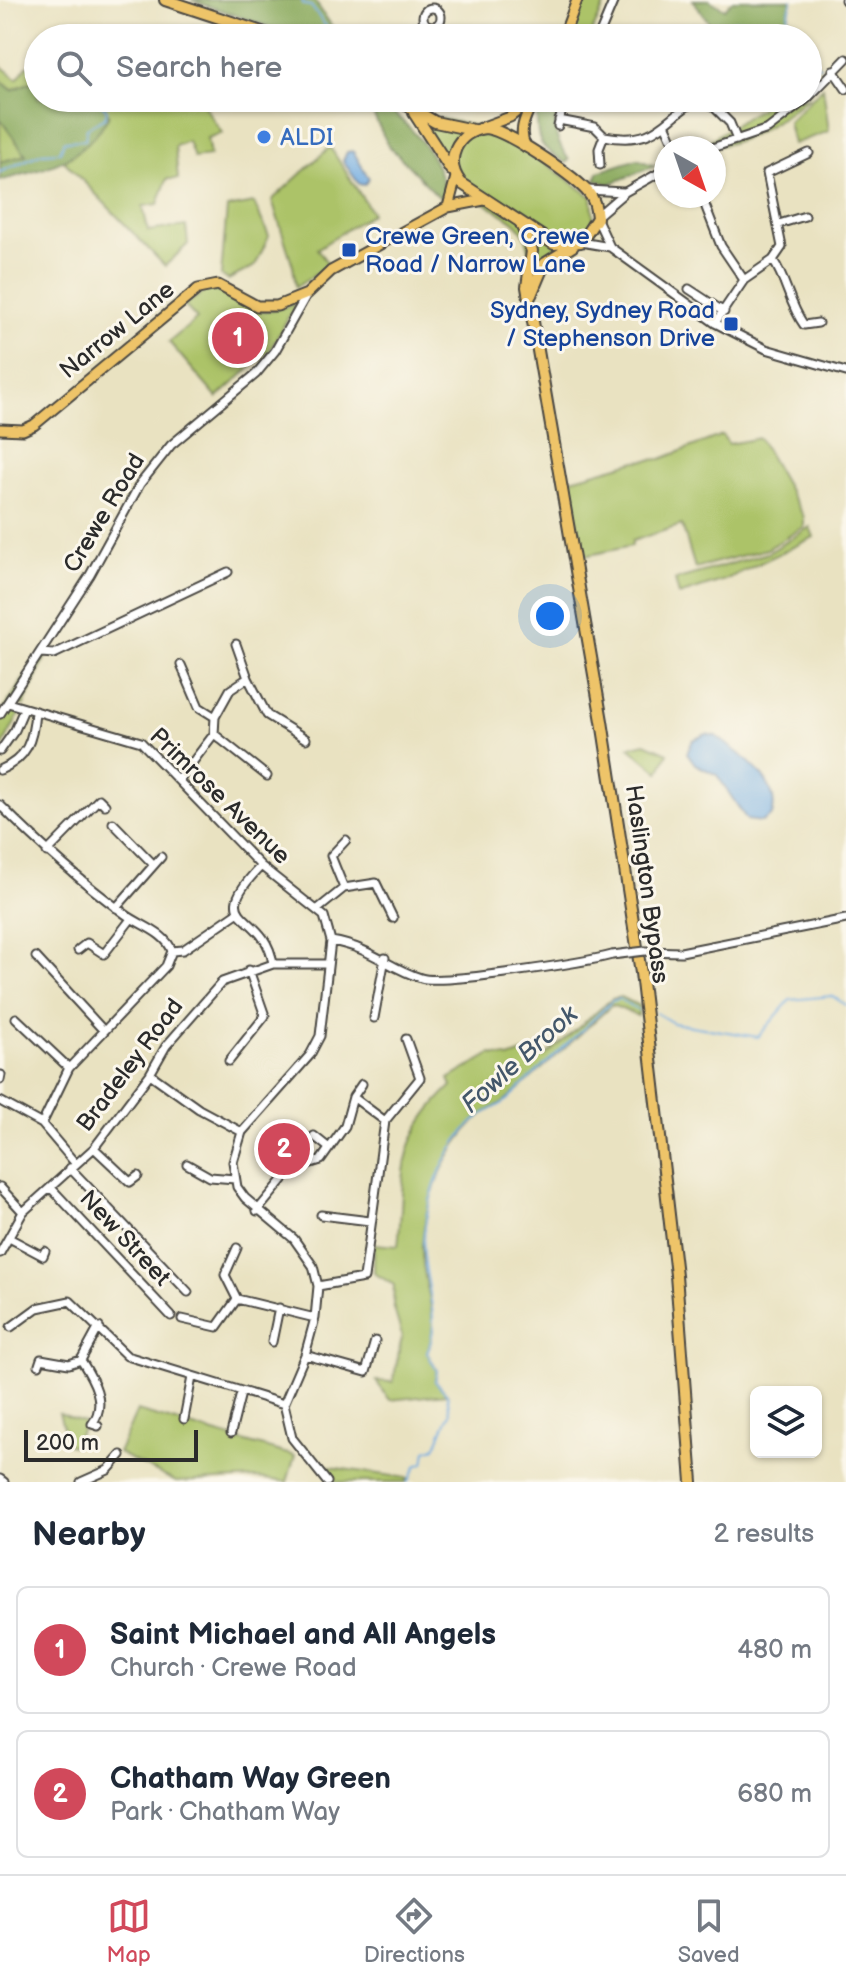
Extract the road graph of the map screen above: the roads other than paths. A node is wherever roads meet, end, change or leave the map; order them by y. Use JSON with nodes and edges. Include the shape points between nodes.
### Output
{"nodes":[{"id":1,"x":165,"y":0,"type":"edge"},
{"id":2,"x":577,"y":0,"type":"edge"},
{"id":3,"x":614,"y":0,"type":"edge"},
{"id":4,"x":238,"y":24,"type":"edge"},
{"id":5,"x":568,"y":24,"type":"edge"},
{"id":6,"x":604,"y":24,"type":"edge"},
{"id":7,"x":846,"y":59,"type":"edge"},
{"id":8,"x":833,"y":70,"type":"junction"},
{"id":9,"x":822,"y":82,"type":"edge"},
{"id":10,"x":846,"y":89,"type":"edge"},
{"id":11,"x":413,"y":112,"type":"joint"},
{"id":12,"x":516,"y":112,"type":"edge"},
{"id":13,"x":529,"y":112,"type":"edge"},
{"id":14,"x":561,"y":112,"type":"edge"},
{"id":15,"x":682,"y":112,"type":"edge"},
{"id":16,"x":719,"y":112,"type":"edge"},
{"id":17,"x":790,"y":112,"type":"edge"},
{"id":18,"x":666,"y":126,"type":"junction"},
{"id":19,"x":477,"y":129,"type":"junction"},
{"id":20,"x":604,"y":136,"type":"junction"},
{"id":21,"x":671,"y":136,"type":"edge"},
{"id":22,"x":737,"y":140,"type":"junction"},
{"id":23,"x":726,"y":144,"type":"edge"},
{"id":24,"x":529,"y":151,"type":"junction"},
{"id":25,"x":809,"y":153,"type":"dead end"},
{"id":26,"x":600,"y":165,"type":"dead end"},
{"id":27,"x":757,"y":171,"type":"dead end"},
{"id":28,"x":767,"y":173,"type":"junction"},
{"id":29,"x":455,"y":176,"type":"junction"},
{"id":30,"x":654,"y":176,"type":"edge"},
{"id":31,"x":585,"y":189,"type":"junction"},
{"id":32,"x":625,"y":192,"type":"junction"},
{"id":33,"x":484,"y":200,"type":"junction"},
{"id":34,"x":448,"y":207,"type":"junction"},
{"id":35,"x":706,"y":208,"type":"edge"},
{"id":36,"x":805,"y":216,"type":"dead end"},
{"id":37,"x":597,"y":217,"type":"junction"},
{"id":38,"x":521,"y":224,"type":"junction"},
{"id":39,"x":779,"y":224,"type":"junction"},
{"id":40,"x":580,"y":243,"type":"junction"},
{"id":41,"x":610,"y":247,"type":"junction"},
{"id":42,"x":773,"y":260,"type":"junction"},
{"id":43,"x":744,"y":280,"type":"junction"},
{"id":44,"x":689,"y":289,"type":"dead end"},
{"id":45,"x":307,"y":294,"type":"junction"},
{"id":46,"x":530,"y":297,"type":"junction"},
{"id":47,"x":724,"y":312,"type":"junction"},
{"id":48,"x":715,"y":323,"type":"junction"},
{"id":49,"x":818,"y":323,"type":"dead end"},
{"id":50,"x":846,"y":372,"type":"edge"},
{"id":51,"x":0,"y":429,"type":"edge"},
{"id":52,"x":228,"y":572,"type":"dead end"},
{"id":53,"x":236,"y":644,"type":"dead end"},
{"id":54,"x":41,"y":653,"type":"junction"},
{"id":55,"x":181,"y":665,"type":"dead end"},
{"id":56,"x":248,"y":678,"type":"junction"},
{"id":57,"x":8,"y":703,"type":"junction"},
{"id":58,"x":24,"y":709,"type":"junction"},
{"id":59,"x":35,"y":712,"type":"junction"},
{"id":60,"x":0,"y":714,"type":"edge"},
{"id":61,"x":215,"y":717,"type":"junction"},
{"id":62,"x":214,"y":734,"type":"junction"},
{"id":63,"x":306,"y":739,"type":"dead end"},
{"id":64,"x":0,"y":751,"type":"edge"},
{"id":65,"x":0,"y":770,"type":"edge"},
{"id":66,"x":267,"y":776,"type":"dead end"},
{"id":67,"x":179,"y":780,"type":"junction"},
{"id":68,"x":102,"y":802,"type":"dead end"},
{"id":69,"x":0,"y":805,"type":"edge"},
{"id":70,"x":113,"y":823,"type":"dead end"},
{"id":71,"x":346,"y":840,"type":"dead end"},
{"id":72,"x":47,"y":852,"type":"junction"},
{"id":73,"x":161,"y":857,"type":"dead end"},
{"id":74,"x":153,"y":864,"type":"junction"},
{"id":75,"x":261,"y":866,"type":"junction"},
{"id":76,"x":344,"y":888,"type":"junction"},
{"id":77,"x":116,"y":908,"type":"junction"},
{"id":78,"x":318,"y":909,"type":"junction"},
{"id":79,"x":237,"y":913,"type":"junction"},
{"id":80,"x":393,"y":918,"type":"dead end"},
{"id":81,"x":131,"y":919,"type":"junction"},
{"id":82,"x":846,"y":919,"type":"edge"},
{"id":83,"x":331,"y":941,"type":"junction"},
{"id":84,"x":78,"y":950,"type":"dead end"},
{"id":85,"x":172,"y":951,"type":"junction"},
{"id":86,"x":36,"y":957,"type":"dead end"},
{"id":87,"x":385,"y":958,"type":"junction"},
{"id":88,"x":273,"y":964,"type":"junction"},
{"id":89,"x":328,"y":964,"type":"junction"},
{"id":90,"x":249,"y":970,"type":"junction"},
{"id":91,"x":16,"y":1018,"type":"dead end"},
{"id":92,"x":374,"y":1018,"type":"dead end"},
{"id":93,"x":104,"y":1031,"type":"junction"},
{"id":94,"x":406,"y":1039,"type":"dead end"},
{"id":95,"x":229,"y":1061,"type":"dead end"},
{"id":96,"x":69,"y":1068,"type":"junction"},
{"id":97,"x":150,"y":1074,"type":"junction"},
{"id":98,"x":362,"y":1084,"type":"dead end"},
{"id":99,"x":353,"y":1097,"type":"junction"},
{"id":100,"x":0,"y":1101,"type":"edge"},
{"id":101,"x":385,"y":1121,"type":"junction"},
{"id":102,"x":42,"y":1124,"type":"junction"},
{"id":103,"x":242,"y":1132,"type":"junction"},
{"id":104,"x":314,"y":1136,"type":"dead end"},
{"id":105,"x":94,"y":1148,"type":"junction"},
{"id":106,"x":329,"y":1148,"type":"junction"},
{"id":107,"x":187,"y":1164,"type":"dead end"},
{"id":108,"x":72,"y":1166,"type":"junction"},
{"id":109,"x":138,"y":1176,"type":"dead end"},
{"id":110,"x":235,"y":1179,"type":"junction"},
{"id":111,"x":0,"y":1187,"type":"edge"},
{"id":112,"x":51,"y":1188,"type":"junction"},
{"id":113,"x":257,"y":1211,"type":"junction"},
{"id":114,"x":23,"y":1212,"type":"junction"},
{"id":115,"x":321,"y":1215,"type":"dead end"},
{"id":116,"x":370,"y":1221,"type":"junction"},
{"id":117,"x":11,"y":1239,"type":"junction"},
{"id":118,"x":237,"y":1248,"type":"dead end"},
{"id":119,"x":45,"y":1251,"type":"dead end"},
{"id":120,"x":0,"y":1253,"type":"edge"},
{"id":121,"x":318,"y":1286,"type":"junction"},
{"id":122,"x":69,"y":1290,"type":"dead end"},
{"id":123,"x":188,"y":1292,"type":"dead end"},
{"id":124,"x":237,"y":1299,"type":"junction"},
{"id":125,"x":70,"y":1301,"type":"junction"},
{"id":126,"x":279,"y":1308,"type":"junction"},
{"id":127,"x":171,"y":1316,"type":"dead end"},
{"id":128,"x":315,"y":1318,"type":"junction"},
{"id":129,"x":182,"y":1319,"type":"dead end"},
{"id":130,"x":11,"y":1327,"type":"dead end"},
{"id":131,"x":99,"y":1327,"type":"junction"},
{"id":132,"x":375,"y":1341,"type":"dead end"},
{"id":133,"x":272,"y":1342,"type":"dead end"},
{"id":134,"x":305,"y":1355,"type":"junction"},
{"id":135,"x":81,"y":1360,"type":"junction"},
{"id":136,"x":39,"y":1365,"type":"dead end"},
{"id":137,"x":192,"y":1377,"type":"junction"},
{"id":138,"x":241,"y":1393,"type":"junction"},
{"id":139,"x":284,"y":1404,"type":"junction"},
{"id":140,"x":184,"y":1419,"type":"dead end"},
{"id":141,"x":92,"y":1424,"type":"dead end"},
{"id":142,"x":231,"y":1433,"type":"dead end"},
{"id":143,"x":121,"y":1455,"type":"dead end"},
{"id":144,"x":81,"y":1482,"type":"edge"},
{"id":145,"x":327,"y":1482,"type":"edge"},
{"id":146,"x":692,"y":1482,"type":"edge"}],
"edges":[{"from":1,"to":4,"type":"highway"},
{"from":2,"to":5,"type":"main road"},
{"from":3,"to":6,"type":"street"},
{"from":7,"to":8,"type":"street"},
{"from":8,"to":9,"type":"street"},
{"from":8,"to":10,"type":"street"},
{"from":11,"to":19,"type":"highway","via":[[445,125]]},
{"from":11,"to":29,"type":"highway"},
{"from":12,"to":19,"type":"main road"},
{"from":13,"to":24,"type":"main road","via":[[522,133]]},
{"from":14,"to":20,"type":"street","via":[[558,123],[595,127]]},
{"from":15,"to":18,"type":"street"},
{"from":16,"to":22,"type":"street"},
{"from":17,"to":22,"type":"street","via":[[768,129]]},
{"from":18,"to":20,"type":"street","via":[[628,139]]},
{"from":18,"to":21,"type":"street"},
{"from":19,"to":24,"type":"highway","via":[[500,131]]},
{"from":19,"to":29,"type":"highway","via":[[455,148]]},
{"from":20,"to":26,"type":"street"},
{"from":22,"to":23,"type":"street"},
{"from":24,"to":31,"type":"highway"},
{"from":25,"to":28,"type":"street"},
{"from":27,"to":28,"type":"street"},
{"from":28,"to":39,"type":"street"},
{"from":29,"to":33,"type":"highway"},
{"from":29,"to":34,"type":"main road"},
{"from":30,"to":32,"type":"street"},
{"from":31,"to":32,"type":"street"},
{"from":31,"to":37,"type":"highway"},
{"from":32,"to":37,"type":"street"},
{"from":33,"to":34,"type":"main road","name":"Crewe Road"},
{"from":33,"to":38,"type":"highway"},
{"from":34,"to":45,"type":"main road","name":"Crewe Road","via":[[331,271]]},
{"from":35,"to":43,"type":"street","via":[[721,246]]},
{"from":36,"to":39,"type":"street"},
{"from":37,"to":40,"type":"highway"},
{"from":37,"to":41,"type":"street"},
{"from":38,"to":40,"type":"highway","via":[[554,244]]},
{"from":38,"to":46,"type":"highway","name":"Haslington Bypass","via":[[532,251],[526,280]]},
{"from":39,"to":42,"type":"street","via":[[783,244]]},
{"from":40,"to":41,"type":"street"},
{"from":40,"to":46,"type":"highway","via":[[544,264]]},
{"from":41,"to":48,"type":"street"},
{"from":42,"to":43,"type":"street"},
{"from":42,"to":49,"type":"street","via":[[787,281],[800,320],[807,326]]},
{"from":43,"to":47,"type":"street"},
{"from":44,"to":47,"type":"street"},
{"from":45,"to":51,"type":"main road","name":"Narrow Lane","via":[[265,307],[218,285],[198,289],[34,425]]},
{"from":45,"to":54,"type":"street","name":"Crewe Road","via":[[256,374],[171,445],[140,484]]},
{"from":46,"to":146,"type":"highway","name":"Haslington Bypass","via":[[641,973],[673,1245]]},
{"from":47,"to":48,"type":"street"},
{"from":48,"to":50,"type":"street","via":[[766,349]]},
{"from":52,"to":54,"type":"street","via":[[54,654]]},
{"from":53,"to":56,"type":"street"},
{"from":54,"to":57,"type":"street","name":"Crewe Road"},
{"from":55,"to":61,"type":"street","via":[[199,707]]},
{"from":56,"to":61,"type":"street","via":[[230,690]]},
{"from":56,"to":63,"type":"street","via":[[267,715]]},
{"from":57,"to":58,"type":"street","name":"Primrose Avenue"},
{"from":57,"to":60,"type":"street","name":"Crewe Road"},
{"from":58,"to":59,"type":"street","name":"Primrose Avenue"},
{"from":58,"to":64,"type":"street"},
{"from":59,"to":65,"type":"street","via":[[33,739],[18,762]]},
{"from":59,"to":67,"type":"street","name":"Primrose Avenue","via":[[141,742]]},
{"from":61,"to":62,"type":"street"},
{"from":62,"to":66,"type":"street"},
{"from":62,"to":67,"type":"street"},
{"from":67,"to":75,"type":"street","name":"Primrose Avenue"},
{"from":68,"to":72,"type":"street"},
{"from":69,"to":72,"type":"street"},
{"from":70,"to":74,"type":"street"},
{"from":71,"to":76,"type":"street","via":[[331,856]]},
{"from":72,"to":77,"type":"street"},
{"from":73,"to":74,"type":"street"},
{"from":74,"to":77,"type":"street"},
{"from":75,"to":78,"type":"street","name":"Primrose Avenue"},
{"from":75,"to":79,"type":"street","via":[[240,888]]},
{"from":76,"to":78,"type":"street"},
{"from":76,"to":80,"type":"street","via":[[376,883]]},
{"from":77,"to":81,"type":"street"},
{"from":78,"to":83,"type":"street"},
{"from":79,"to":85,"type":"street","via":[[183,950]]},
{"from":79,"to":88,"type":"street","via":[[268,941]]},
{"from":81,"to":84,"type":"street","via":[[104,954],[87,943]]},
{"from":81,"to":85,"type":"street","via":[[164,938]]},
{"from":82,"to":87,"type":"street","bridge":true,"via":[[681,952],[645,951],[423,980]]},
{"from":83,"to":87,"type":"street","via":[[359,945]]},
{"from":83,"to":89,"type":"street"},
{"from":85,"to":93,"type":"street","via":[[166,966]]},
{"from":86,"to":93,"type":"street"},
{"from":87,"to":92,"type":"street"},
{"from":88,"to":89,"type":"street","name":"Bradeley Road"},
{"from":88,"to":90,"type":"street","name":"Bradeley Road"},
{"from":89,"to":103,"type":"street","via":[[320,1036],[310,1055]]},
{"from":90,"to":95,"type":"street","via":[[265,1016]]},
{"from":90,"to":97,"type":"street","name":"Bradeley Road","via":[[222,982],[205,999]]},
{"from":91,"to":96,"type":"street"},
{"from":93,"to":96,"type":"street"},
{"from":94,"to":101,"type":"street","via":[[420,1078]]},
{"from":96,"to":102,"type":"street"},
{"from":97,"to":103,"type":"street"},
{"from":97,"to":105,"type":"street","name":"Bradeley Road"},
{"from":98,"to":99,"type":"street"},
{"from":99,"to":101,"type":"street"},
{"from":99,"to":106,"type":"street","via":[[345,1126]]},
{"from":100,"to":102,"type":"street"},
{"from":101,"to":116,"type":"street"},
{"from":102,"to":108,"type":"street"},
{"from":103,"to":110,"type":"street","via":[[233,1162]]},
{"from":104,"to":106,"type":"street"},
{"from":105,"to":108,"type":"street","name":"Bradeley Road"},
{"from":105,"to":109,"type":"street","via":[[130,1182]]},
{"from":106,"to":113,"type":"street","via":[[321,1160],[292,1169]]},
{"from":107,"to":110,"type":"street","via":[[210,1177]]},
{"from":108,"to":112,"type":"street","name":"Bradeley Road"},
{"from":108,"to":123,"type":"street"},
{"from":110,"to":113,"type":"street"},
{"from":111,"to":114,"type":"street"},
{"from":112,"to":114,"type":"street","name":"Bradeley Road"},
{"from":112,"to":127,"type":"street","name":"New Street"},
{"from":113,"to":121,"type":"street","via":[[294,1239],[313,1266]]},
{"from":114,"to":117,"type":"street","name":"Bradeley Road"},
{"from":115,"to":116,"type":"street"},
{"from":116,"to":121,"type":"street","via":[[364,1278]]},
{"from":117,"to":119,"type":"street","via":[[43,1256]]},
{"from":117,"to":120,"type":"street","name":"Bradeley Road"},
{"from":118,"to":124,"type":"street","via":[[225,1275]]},
{"from":121,"to":128,"type":"street"},
{"from":122,"to":125,"type":"street"},
{"from":124,"to":126,"type":"street"},
{"from":124,"to":129,"type":"street","via":[[217,1327]]},
{"from":125,"to":130,"type":"street","via":[[37,1308]]},
{"from":125,"to":131,"type":"street"},
{"from":126,"to":128,"type":"street"},
{"from":126,"to":133,"type":"street"},
{"from":128,"to":134,"type":"street"},
{"from":131,"to":135,"type":"street"},
{"from":131,"to":137,"type":"street","via":[[127,1356]]},
{"from":132,"to":134,"type":"street","via":[[366,1372]]},
{"from":134,"to":139,"type":"street"},
{"from":135,"to":136,"type":"street","via":[[69,1364],[41,1359]]},
{"from":135,"to":141,"type":"street","via":[[98,1386],[98,1415]]},
{"from":137,"to":138,"type":"street"},
{"from":137,"to":140,"type":"street"},
{"from":138,"to":139,"type":"street"},
{"from":138,"to":142,"type":"street"},
{"from":139,"to":145,"type":"street","via":[[292,1438]]},
{"from":143,"to":144,"type":"street","via":[[108,1470]]}]}
